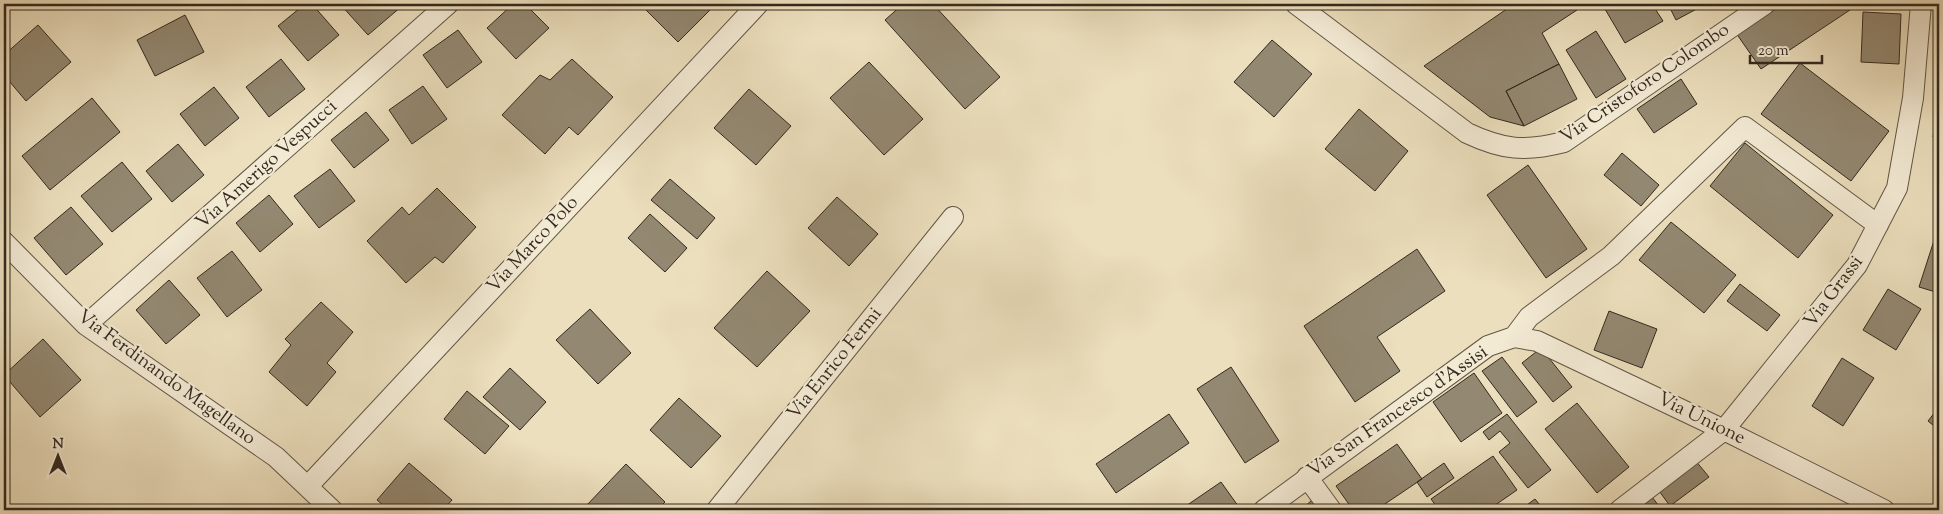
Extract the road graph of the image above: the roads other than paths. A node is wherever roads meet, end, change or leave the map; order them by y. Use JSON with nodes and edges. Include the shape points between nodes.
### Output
{"nodes":[{"id":1,"x":448,"y":4,"type":"edge"},
{"id":2,"x":758,"y":4,"type":"edge"},
{"id":3,"x":1296,"y":4,"type":"edge"},
{"id":4,"x":1765,"y":4,"type":"edge"},
{"id":5,"x":1921,"y":4,"type":"edge"},
{"id":6,"x":952,"y":217,"type":"dead end"},
{"id":7,"x":1878,"y":225,"type":"junction"},
{"id":8,"x":4,"y":242,"type":"edge"},
{"id":9,"x":86,"y":326,"type":"junction"},
{"id":10,"x":1514,"y":337,"type":"junction"},
{"id":11,"x":1724,"y":430,"type":"junction"},
{"id":12,"x":1307,"y":477,"type":"junction"},
{"id":13,"x":308,"y":486,"type":"junction"},
{"id":14,"x":332,"y":510,"type":"edge"},
{"id":15,"x":717,"y":510,"type":"edge"},
{"id":16,"x":1264,"y":510,"type":"edge"},
{"id":17,"x":1331,"y":510,"type":"edge"},
{"id":18,"x":1620,"y":510,"type":"edge"},
{"id":19,"x":1884,"y":510,"type":"edge"}],
"edges":[{"from":1,"to":9,"type":"street","name":"Via Amerigo Vespucci"},
{"from":2,"to":13,"type":"street","name":"Via Marco Polo"},
{"from":3,"to":4,"type":"street","name":"Via Cristoforo Colombo","via":[[1467,133],[1492,145],[1515,149],[1540,148],[1564,142]]},
{"from":5,"to":7,"type":"street","name":"Via Grassi","via":[[1913,98],[1897,188]]},
{"from":6,"to":15,"type":"street","name":"Via Enrico Fermi"},
{"from":7,"to":10,"type":"street","via":[[1745,127],[1611,256],[1529,317]]},
{"from":7,"to":11,"type":"street","name":"Via Grassi","via":[[1857,265]]},
{"from":8,"to":9,"type":"street","name":"Via Ferdinando Magellano"},
{"from":9,"to":13,"type":"street","name":"Via Ferdinando Magellano","via":[[276,457]]},
{"from":10,"to":11,"type":"street","name":"Via Unione","via":[[1537,341]]},
{"from":10,"to":12,"type":"street","name":"Via San Francesco d'Assisi","via":[[1488,346]]},
{"from":11,"to":18,"type":"street","name":"Via Grassi"},
{"from":11,"to":19,"type":"street","name":"Via Unione"},
{"from":12,"to":16,"type":"street","name":"Via San Francesco d'Assisi"},
{"from":12,"to":17,"type":"street"},
{"from":13,"to":14,"type":"street","name":"Via Ferdinando Magellano"}]}
